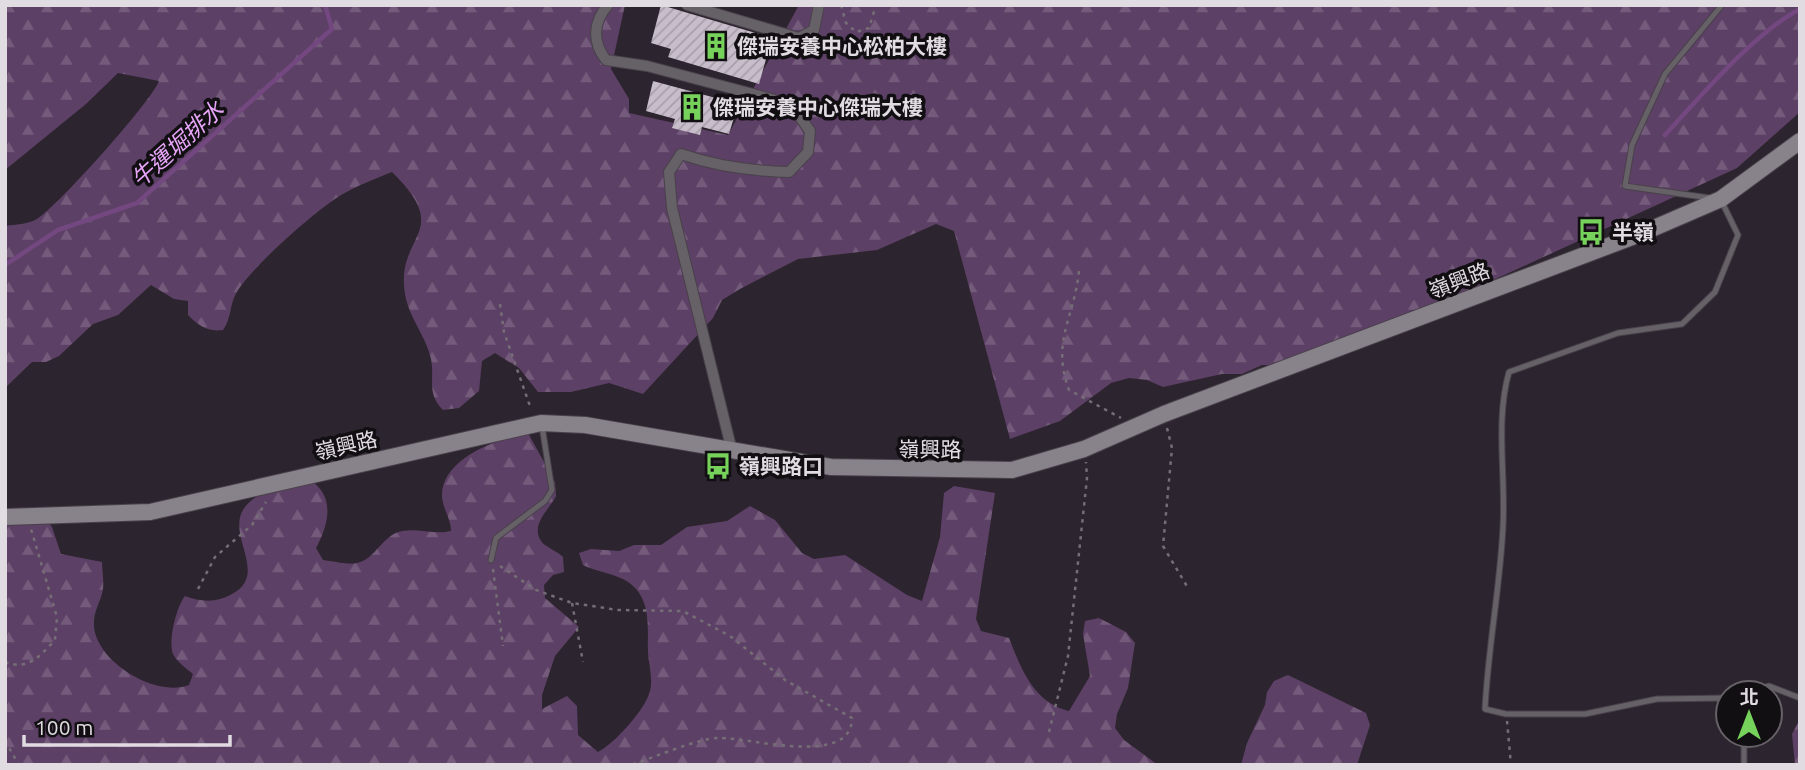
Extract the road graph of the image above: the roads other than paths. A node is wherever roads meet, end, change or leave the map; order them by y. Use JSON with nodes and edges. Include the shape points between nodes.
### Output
{"nodes":[{"id":1,"x":608,"y":5,"type":"edge"},
{"id":2,"x":687,"y":5,"type":"edge"},
{"id":3,"x":819,"y":5,"type":"edge"},
{"id":4,"x":1722,"y":5,"type":"edge"},
{"id":5,"x":1800,"y":141,"type":"edge"},
{"id":6,"x":1721,"y":199,"type":"junction"},
{"id":7,"x":541,"y":423,"type":"junction"},
{"id":8,"x":732,"y":451,"type":"junction"},
{"id":9,"x":5,"y":517,"type":"edge"},
{"id":10,"x":491,"y":560,"type":"road end"},
{"id":11,"x":1714,"y":698,"type":"edge"}],
"edges":[{"from":1,"to":8,"type":"street","via":[[598,17],[596,36],[606,60],[647,66],[772,99],[798,114],[810,131],[808,152],[789,172],[704,162],[681,154],[669,172],[672,208]]},
{"from":2,"to":3,"type":"street","via":[[799,38],[814,30]]},
{"from":4,"to":6,"type":"lane","via":[[1665,74],[1632,145],[1625,186]]},
{"from":5,"to":6,"type":"main road","name":"嶺興路"},
{"from":6,"to":8,"type":"main road","name":"嶺興路","via":[[1084,449],[1012,470],[831,467]]},
{"from":6,"to":11,"type":"lane","via":[[1738,235],[1716,292],[1682,324],[1618,333],[1509,372],[1501,400],[1505,489],[1501,568],[1485,709],[1506,715],[1585,715],[1657,699]]},
{"from":7,"to":8,"type":"main road","name":"嶺興路","via":[[585,425]]},
{"from":7,"to":9,"type":"main road","name":"嶺興路","via":[[150,512]]},
{"from":7,"to":10,"type":"lane","via":[[552,490],[545,501],[496,538]]}]}
